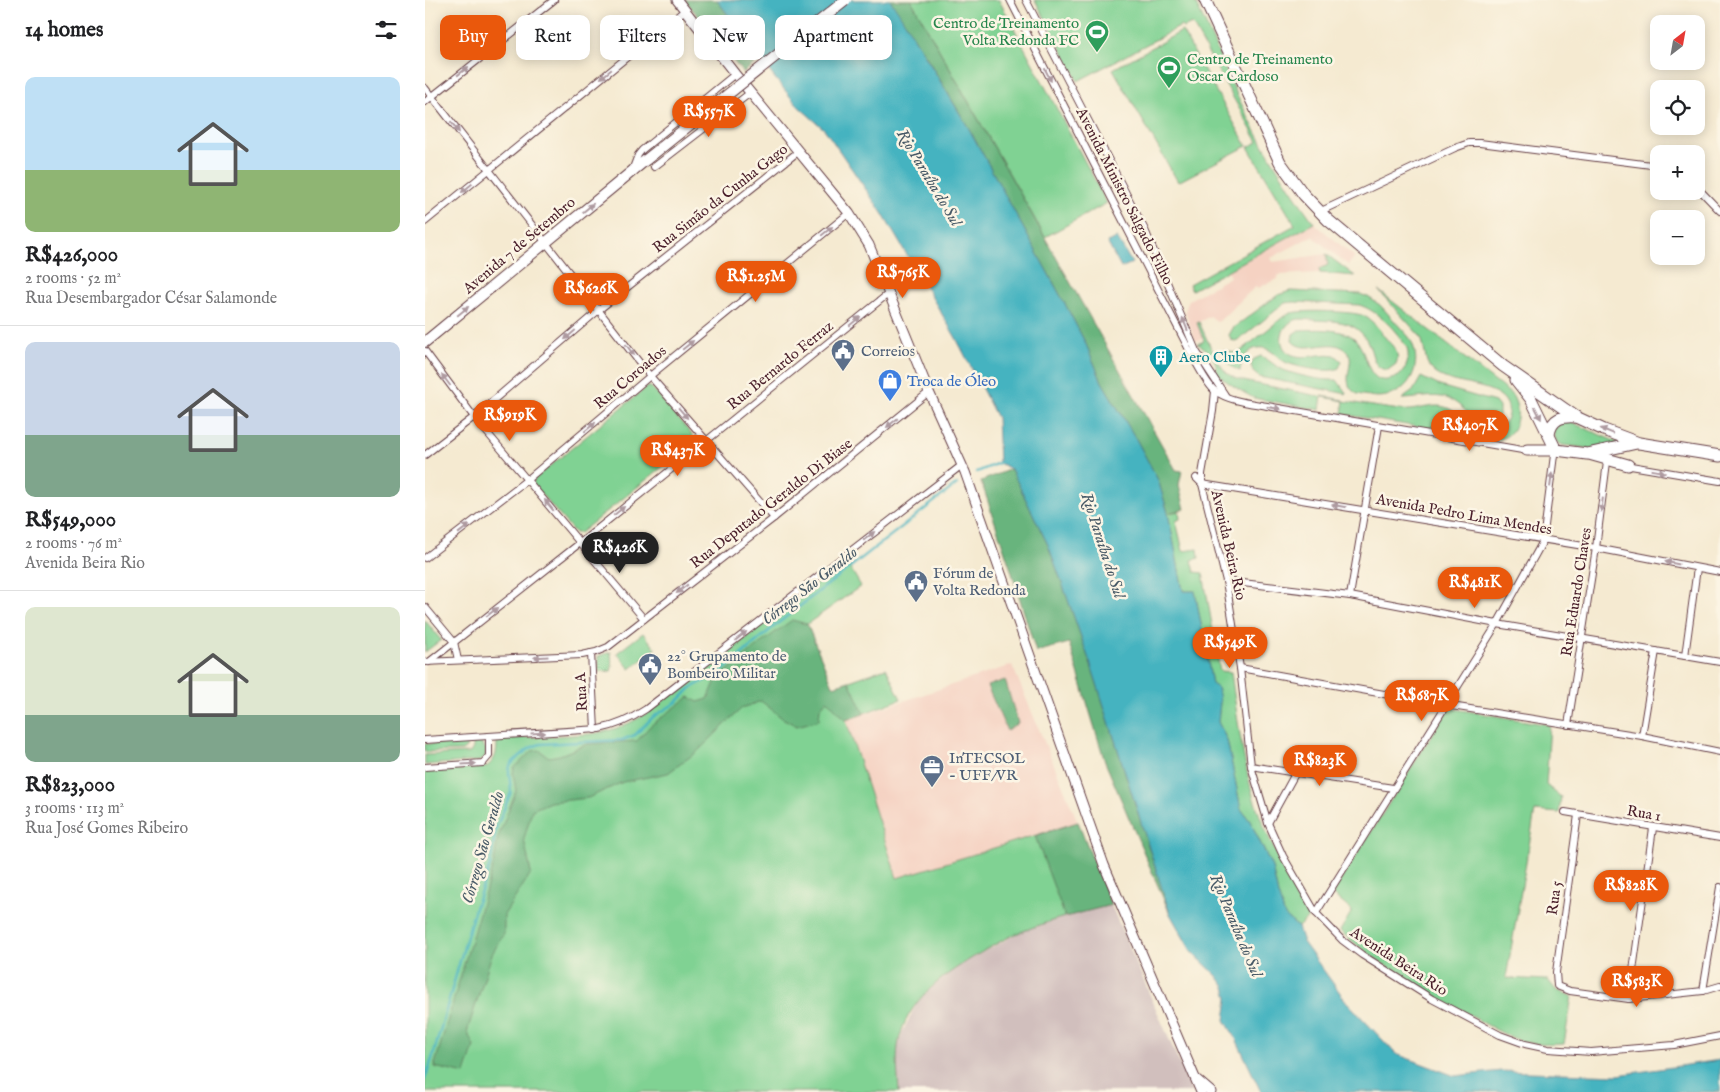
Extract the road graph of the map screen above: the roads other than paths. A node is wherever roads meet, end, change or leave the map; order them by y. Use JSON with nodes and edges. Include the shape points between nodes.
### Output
{"nodes":[{"id":1,"x":554,"y":0,"type":"edge"},
{"id":2,"x":677,"y":0,"type":"edge"},
{"id":3,"x":846,"y":0,"type":"edge"},
{"id":4,"x":1010,"y":0,"type":"edge"},
{"id":5,"x":1025,"y":0,"type":"edge"},
{"id":6,"x":1205,"y":0,"type":"edge"},
{"id":7,"x":685,"y":10,"type":"junction"},
{"id":8,"x":735,"y":74,"type":"junction"},
{"id":9,"x":425,"y":88,"type":"edge"},
{"id":10,"x":751,"y":93,"type":"junction"},
{"id":11,"x":431,"y":96,"type":"junction"},
{"id":12,"x":425,"y":102,"type":"edge"},
{"id":13,"x":799,"y":151,"type":"junction"},
{"id":14,"x":1650,"y":165,"type":"edge"},
{"id":15,"x":654,"y":167,"type":"dead end"},
{"id":16,"x":489,"y":170,"type":"junction"},
{"id":17,"x":631,"y":172,"type":"junction"},
{"id":18,"x":1705,"y":196,"type":"edge"},
{"id":19,"x":1319,"y":212,"type":"junction"},
{"id":20,"x":1720,"y":212,"type":"edge"},
{"id":21,"x":849,"y":213,"type":"junction"},
{"id":22,"x":425,"y":222,"type":"edge"},
{"id":23,"x":547,"y":242,"type":"junction"},
{"id":24,"x":888,"y":294,"type":"junction"},
{"id":25,"x":599,"y":309,"type":"junction"},
{"id":26,"x":425,"y":342,"type":"edge"},
{"id":27,"x":425,"y":351,"type":"edge"},
{"id":28,"x":1503,"y":366,"type":"junction"},
{"id":29,"x":650,"y":376,"type":"junction"},
{"id":30,"x":1215,"y":391,"type":"junction"},
{"id":31,"x":929,"y":392,"type":"junction"},
{"id":32,"x":1226,"y":396,"type":"junction"},
{"id":33,"x":1213,"y":411,"type":"junction"},
{"id":34,"x":474,"y":417,"type":"junction"},
{"id":35,"x":1576,"y":417,"type":"junction"},
{"id":36,"x":1379,"y":426,"type":"junction"},
{"id":37,"x":1549,"y":434,"type":"junction"},
{"id":38,"x":707,"y":440,"type":"junction"},
{"id":39,"x":1639,"y":443,"type":"junction"},
{"id":40,"x":1527,"y":450,"type":"joint"},
{"id":41,"x":1555,"y":452,"type":"junction"},
{"id":42,"x":1587,"y":454,"type":"junction"},
{"id":43,"x":425,"y":455,"type":"edge"},
{"id":44,"x":1720,"y":456,"type":"edge"},
{"id":45,"x":1607,"y":462,"type":"junction"},
{"id":46,"x":1628,"y":465,"type":"junction"},
{"id":47,"x":963,"y":468,"type":"junction"},
{"id":48,"x":1196,"y":478,"type":"dead end"},
{"id":49,"x":528,"y":479,"type":"junction"},
{"id":50,"x":1720,"y":481,"type":"edge"},
{"id":51,"x":1202,"y":484,"type":"junction"},
{"id":52,"x":1364,"y":510,"type":"junction"},
{"id":53,"x":774,"y":518,"type":"junction"},
{"id":54,"x":1543,"y":541,"type":"junction"},
{"id":55,"x":580,"y":543,"type":"junction"},
{"id":56,"x":1596,"y":548,"type":"junction"},
{"id":57,"x":425,"y":558,"type":"edge"},
{"id":58,"x":1697,"y":568,"type":"junction"},
{"id":59,"x":1720,"y":572,"type":"edge"},
{"id":60,"x":1226,"y":581,"type":"junction"},
{"id":61,"x":1350,"y":596,"type":"junction"},
{"id":62,"x":425,"y":606,"type":"edge"},
{"id":63,"x":644,"y":619,"type":"junction"},
{"id":64,"x":1497,"y":624,"type":"junction"},
{"id":65,"x":1582,"y":638,"type":"junction"},
{"id":66,"x":454,"y":642,"type":"junction"},
{"id":67,"x":1657,"y":651,"type":"junction"},
{"id":68,"x":591,"y":653,"type":"junction"},
{"id":69,"x":1685,"y":656,"type":"junction"},
{"id":70,"x":458,"y":660,"type":"junction"},
{"id":71,"x":427,"y":662,"type":"edge"},
{"id":72,"x":1720,"y":662,"type":"edge"},
{"id":73,"x":1240,"y":668,"type":"junction"},
{"id":74,"x":1445,"y":705,"type":"junction"},
{"id":75,"x":1569,"y":725,"type":"junction"},
{"id":76,"x":595,"y":730,"type":"junction"},
{"id":77,"x":489,"y":736,"type":"junction"},
{"id":78,"x":1642,"y":736,"type":"junction"},
{"id":79,"x":425,"y":740,"type":"edge"},
{"id":80,"x":1720,"y":752,"type":"edge"},
{"id":81,"x":1251,"y":766,"type":"junction"},
{"id":82,"x":425,"y":767,"type":"edge"},
{"id":83,"x":1296,"y":772,"type":"junction"},
{"id":84,"x":1393,"y":788,"type":"junction"},
{"id":85,"x":1565,"y":812,"type":"dead end"},
{"id":86,"x":1578,"y":815,"type":"junction"},
{"id":87,"x":1268,"y":823,"type":"junction"},
{"id":88,"x":1653,"y":828,"type":"junction"},
{"id":89,"x":1720,"y":838,"type":"edge"},
{"id":90,"x":1720,"y":887,"type":"edge"},
{"id":91,"x":1316,"y":913,"type":"junction"},
{"id":92,"x":1720,"y":986,"type":"edge"},
{"id":93,"x":1703,"y":991,"type":"junction"},
{"id":94,"x":1629,"y":998,"type":"junction"},
{"id":95,"x":1720,"y":1036,"type":"edge"},
{"id":96,"x":1195,"y":1079,"type":"junction"},
{"id":97,"x":1201,"y":1092,"type":"edge"},
{"id":98,"x":1211,"y":1092,"type":"edge"}],
"edges":[{"from":11,"to":1,"type":"street","one_way":true},
{"from":2,"to":7,"type":"street"},
{"from":3,"to":17,"type":"main road","name":"Avenida 7 de Setembro","bridge":true},
{"from":4,"to":30,"type":"street","name":"Avenida Ministro Salgado Filho","one_way":true,"via":[[1183,338]]},
{"from":32,"to":5,"type":"street","name":"Avenida Ministro Salgado Filho","one_way":true,"via":[[1197,351],[1145,230]]},
{"from":6,"to":19,"type":"highway","via":[[1273,149],[1293,182]]},
{"from":7,"to":8,"type":"street"},
{"from":7,"to":16,"type":"street","one_way":true},
{"from":8,"to":10,"type":"street"},
{"from":8,"to":17,"type":"street","name":"Avenida 7 de Setembro","via":[[642,150]]},
{"from":9,"to":11,"type":"street"},
{"from":10,"to":13,"type":"street"},
{"from":10,"to":15,"type":"street"},
{"from":11,"to":12,"type":"street"},
{"from":11,"to":16,"type":"street","one_way":true},
{"from":13,"to":21,"type":"street"},
{"from":13,"to":25,"type":"street","name":"Rua Simão da Cunha Gago"},
{"from":14,"to":19,"type":"street","via":[[1469,143]]},
{"from":16,"to":22,"type":"street","one_way":true},
{"from":16,"to":23,"type":"street"},
{"from":23,"to":17,"type":"main road","name":"Avenida 7 de Setembro","one_way":true},
{"from":18,"to":20,"type":"street"},
{"from":19,"to":28,"type":"highway"},
{"from":21,"to":24,"type":"street","via":[[869,245]]},
{"from":29,"to":21,"type":"street","name":"Rua Coroados","one_way":true},
{"from":23,"to":25,"type":"street"},
{"from":26,"to":23,"type":"main road","name":"Avenida 7 de Setembro","one_way":true},
{"from":24,"to":31,"type":"street"},
{"from":38,"to":24,"type":"street","name":"Rua Bernardo Ferraz","one_way":true},
{"from":25,"to":29,"type":"street","one_way":true},
{"from":25,"to":34,"type":"street","name":"Rua Simão da Cunha Gago","one_way":true},
{"from":34,"to":27,"type":"street","one_way":true},
{"from":28,"to":35,"type":"highway"},
{"from":28,"to":37,"type":"highway","one_way":true,"via":[[1523,387]]},
{"from":29,"to":38,"type":"street","one_way":true},
{"from":49,"to":29,"type":"street","name":"Rua Coroados","one_way":true},
{"from":30,"to":32,"type":"street"},
{"from":30,"to":33,"type":"street","name":"Avenida Beira Rio"},
{"from":31,"to":47,"type":"street"},
{"from":31,"to":53,"type":"street","name":"Rua Deputado Geraldo Di Biase","one_way":true},
{"from":32,"to":33,"type":"street"},
{"from":32,"to":36,"type":"street","one_way":true},
{"from":33,"to":51,"type":"street","name":"Avenida Beira Rio"},
{"from":34,"to":43,"type":"street","name":"Rua Simão da Cunha Gago"},
{"from":34,"to":49,"type":"street"},
{"from":35,"to":37,"type":"highway","via":[[1556,419]]},
{"from":39,"to":35,"type":"highway","one_way":true},
{"from":36,"to":40,"type":"street"},
{"from":36,"to":52,"type":"street"},
{"from":37,"to":41,"type":"highway"},
{"from":38,"to":53,"type":"street"},
{"from":55,"to":38,"type":"street","name":"Rua Bernardo Ferraz","one_way":true},
{"from":39,"to":42,"type":"highway"},
{"from":39,"to":44,"type":"highway"},
{"from":40,"to":41,"type":"highway"},
{"from":41,"to":42,"type":"highway"},
{"from":41,"to":45,"type":"street"},
{"from":54,"to":41,"type":"street","one_way":true},
{"from":42,"to":46,"type":"highway"},
{"from":45,"to":46,"type":"street"},
{"from":45,"to":56,"type":"street","name":"Rua Eduardo Chaves","one_way":true},
{"from":46,"to":50,"type":"street","one_way":true},
{"from":76,"to":47,"type":"street","one_way":true,"via":[[618,724],[645,709]]},
{"from":47,"to":96,"type":"street","via":[[1104,866]]},
{"from":48,"to":51,"type":"street"},
{"from":55,"to":49,"type":"street","one_way":true},
{"from":57,"to":49,"type":"street","name":"Rua Coroados","one_way":true},
{"from":52,"to":51,"type":"street","name":"Avenida Pedro Lima Mendes","one_way":true},
{"from":51,"to":60,"type":"street","name":"Avenida Beira Rio"},
{"from":52,"to":54,"type":"street","name":"Avenida Pedro Lima Mendes"},
{"from":52,"to":61,"type":"street"},
{"from":53,"to":63,"type":"street","name":"Rua Deputado Geraldo Di Biase","one_way":true},
{"from":54,"to":56,"type":"street","name":"Avenida Pedro Lima Mendes"},
{"from":54,"to":64,"type":"street"},
{"from":55,"to":63,"type":"street"},
{"from":66,"to":55,"type":"street","name":"Rua Bernardo Ferraz","one_way":true},
{"from":58,"to":56,"type":"street","name":"Avenida Pedro Lima Mendes","one_way":true},
{"from":56,"to":65,"type":"street","name":"Rua Eduardo Chaves"},
{"from":58,"to":59,"type":"street","name":"Avenida Pedro Lima Mendes"},
{"from":58,"to":69,"type":"street"},
{"from":60,"to":61,"type":"street"},
{"from":60,"to":73,"type":"street","name":"Avenida Beira Rio"},
{"from":61,"to":64,"type":"street"},
{"from":62,"to":66,"type":"street"},
{"from":63,"to":68,"type":"street","name":"Rua Deputado Geraldo Di Biase","via":[[611,645]]},
{"from":64,"to":65,"type":"street"},
{"from":64,"to":74,"type":"street"},
{"from":65,"to":67,"type":"street"},
{"from":65,"to":75,"type":"street","name":"Rua Eduardo Chaves"},
{"from":66,"to":70,"type":"street"},
{"from":66,"to":71,"type":"street","name":"Rua Bernardo Ferraz"},
{"from":67,"to":69,"type":"street"},
{"from":67,"to":78,"type":"street"},
{"from":68,"to":70,"type":"street","name":"Rua Deputado Geraldo Di Biase","one_way":true},
{"from":68,"to":76,"type":"street","name":"Rua A"},
{"from":69,"to":72,"type":"street"},
{"from":70,"to":71,"type":"street","name":"Rua Deputado Geraldo Di Biase"},
{"from":73,"to":74,"type":"street"},
{"from":73,"to":81,"type":"street","name":"Avenida Beira Rio"},
{"from":74,"to":75,"type":"street"},
{"from":74,"to":84,"type":"street"},
{"from":75,"to":78,"type":"street"},
{"from":77,"to":76,"type":"street","one_way":true},
{"from":77,"to":79,"type":"street"},
{"from":82,"to":77,"type":"street","one_way":true,"via":[[483,763],[489,756]]},
{"from":78,"to":80,"type":"street"},
{"from":81,"to":83,"type":"street"},
{"from":81,"to":87,"type":"street","name":"Avenida Beira Rio"},
{"from":83,"to":84,"type":"street"},
{"from":83,"to":87,"type":"street"},
{"from":84,"to":91,"type":"street"},
{"from":85,"to":86,"type":"street","name":"Rua 1"},
{"from":86,"to":88,"type":"street","name":"Rua 1"},
{"from":86,"to":94,"type":"street","name":"Rua 5","via":[[1556,972],[1557,986],[1570,991]]},
{"from":87,"to":91,"type":"street","name":"Avenida Beira Rio"},
{"from":88,"to":89,"type":"street","name":"Rua 1"},
{"from":88,"to":94,"type":"street"},
{"from":90,"to":93,"type":"street"},
{"from":91,"to":95,"type":"street","name":"Avenida Beira Rio","via":[[1361,955],[1432,1000],[1500,1035],[1525,1044],[1591,1052],[1674,1045]]},
{"from":92,"to":93,"type":"street"},
{"from":93,"to":94,"type":"street"},
{"from":96,"to":97,"type":"street"},
{"from":96,"to":98,"type":"street"}]}
